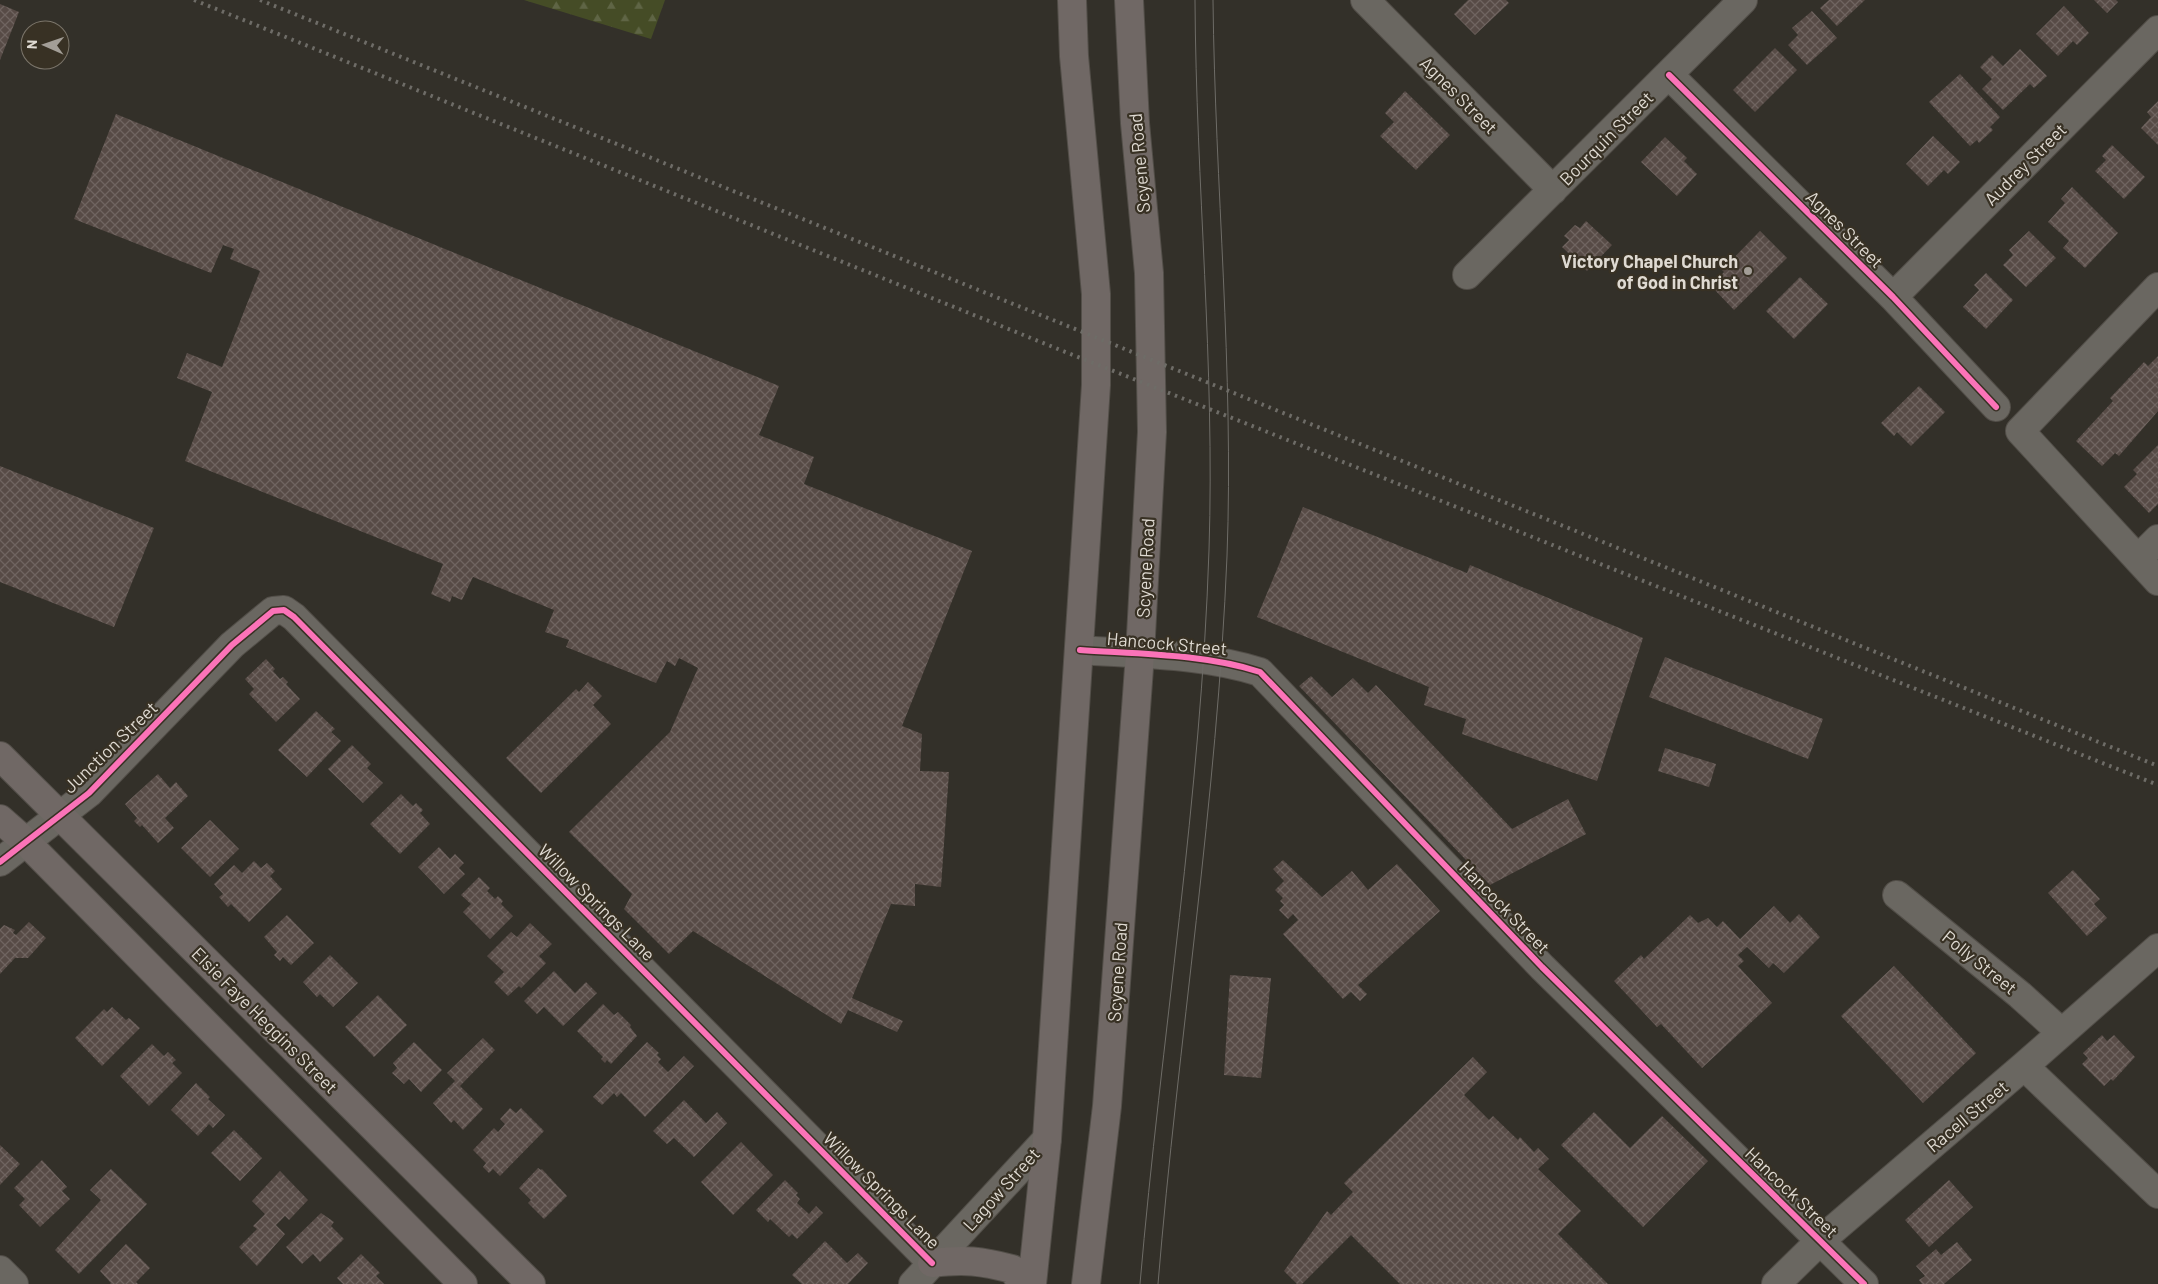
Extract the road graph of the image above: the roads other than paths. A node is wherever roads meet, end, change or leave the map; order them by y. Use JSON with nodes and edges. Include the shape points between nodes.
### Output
{"nodes":[{"id":1,"x":1072,"y":0,"type":"edge"},
{"id":2,"x":1129,"y":0,"type":"edge"},
{"id":3,"x":1365,"y":0,"type":"edge"},
{"id":4,"x":1743,"y":0,"type":"edge"},
{"id":5,"x":2158,"y":30,"type":"edge"},
{"id":6,"x":1669,"y":75,"type":"junction"},
{"id":7,"x":1553,"y":190,"type":"junction"},
{"id":8,"x":1467,"y":275,"type":"dead end"},
{"id":9,"x":2158,"y":287,"type":"edge"},
{"id":10,"x":1893,"y":298,"type":"junction"},
{"id":11,"x":1996,"y":407,"type":"dead end"},
{"id":12,"x":2158,"y":539,"type":"edge"},
{"id":13,"x":2138,"y":559,"type":"junction"},
{"id":14,"x":2158,"y":581,"type":"edge"},
{"id":15,"x":232,"y":645,"type":"joint"},
{"id":16,"x":1080,"y":650,"type":"junction"},
{"id":17,"x":1140,"y":654,"type":"junction"},
{"id":18,"x":0,"y":756,"type":"edge"},
{"id":19,"x":59,"y":816,"type":"junction"},
{"id":20,"x":0,"y":819,"type":"edge"},
{"id":21,"x":25,"y":842,"type":"junction"},
{"id":22,"x":0,"y":862,"type":"edge"},
{"id":23,"x":1897,"y":895,"type":"dead end"},
{"id":24,"x":2158,"y":948,"type":"edge"},
{"id":25,"x":2061,"y":1032,"type":"junction"},
{"id":26,"x":2024,"y":1066,"type":"junction"},
{"id":27,"x":1047,"y":1138,"type":"junction"},
{"id":28,"x":2158,"y":1194,"type":"edge"},
{"id":29,"x":1820,"y":1240,"type":"junction"},
{"id":30,"x":932,"y":1263,"type":"junction"},
{"id":31,"x":0,"y":1270,"type":"edge"},
{"id":32,"x":14,"y":1284,"type":"edge"},
{"id":33,"x":463,"y":1284,"type":"edge"},
{"id":34,"x":530,"y":1284,"type":"edge"},
{"id":35,"x":914,"y":1284,"type":"edge"},
{"id":36,"x":1023,"y":1284,"type":"edge"},
{"id":37,"x":1032,"y":1284,"type":"edge"},
{"id":38,"x":1086,"y":1284,"type":"edge"},
{"id":39,"x":1776,"y":1284,"type":"edge"},
{"id":40,"x":1864,"y":1284,"type":"edge"}],
"edges":[{"from":1,"to":16,"type":"main road","via":[[1096,302],[1096,386]]},
{"from":2,"to":17,"type":"main road","name":"Scyene Road","via":[[1135,123],[1149,273],[1152,360],[1152,432]]},
{"from":3,"to":7,"type":"street","name":"Agnes Street"},
{"from":4,"to":6,"type":"street","name":"Bourquin Street"},
{"from":5,"to":10,"type":"street","name":"Audrey Street"},
{"from":6,"to":7,"type":"street","name":"Bourquin Street"},
{"from":6,"to":10,"type":"street","name":"Agnes Street"},
{"from":7,"to":8,"type":"street","name":"Bourquin Street"},
{"from":9,"to":13,"type":"street","via":[[2020,431]]},
{"from":10,"to":11,"type":"street","name":"Agnes Street"},
{"from":12,"to":13,"type":"street"},
{"from":13,"to":14,"type":"street"},
{"from":15,"to":19,"type":"street","name":"Junction Street","via":[[89,793]]},
{"from":15,"to":30,"type":"street","name":"Willow Springs Lane","via":[[273,612],[284,610],[294,617]]},
{"from":16,"to":17,"type":"street","name":"Hancock Street"},
{"from":16,"to":27,"type":"main road"},
{"from":17,"to":29,"type":"street","name":"Hancock Street","via":[[1234,664],[1260,672],[1542,967]]},
{"from":17,"to":38,"type":"main road","name":"Scyene Road","via":[[1107,1106]]},
{"from":18,"to":19,"type":"main road","name":"Elsie Faye Heggins Street"},
{"from":19,"to":21,"type":"street","name":"Junction Street"},
{"from":19,"to":34,"type":"main road","name":"Elsie Faye Heggins Street"},
{"from":20,"to":21,"type":"main road"},
{"from":21,"to":22,"type":"street","name":"Junction Street"},
{"from":21,"to":33,"type":"main road"},
{"from":23,"to":25,"type":"street","name":"Polly Street"},
{"from":24,"to":25,"type":"street","name":"Racell Street"},
{"from":25,"to":26,"type":"street","name":"Racell Street"},
{"from":26,"to":28,"type":"street"},
{"from":26,"to":29,"type":"street","name":"Racell Street"},
{"from":27,"to":30,"type":"street","name":"Lagow Street"},
{"from":27,"to":37,"type":"main road"},
{"from":29,"to":39,"type":"street","name":"Racell Street"},
{"from":29,"to":40,"type":"street","name":"Hancock Street"},
{"from":30,"to":35,"type":"street","name":"Lagow Street"},
{"from":30,"to":36,"type":"main road","via":[[980,1261],[1012,1269]]},
{"from":31,"to":32,"type":"street"}]}
